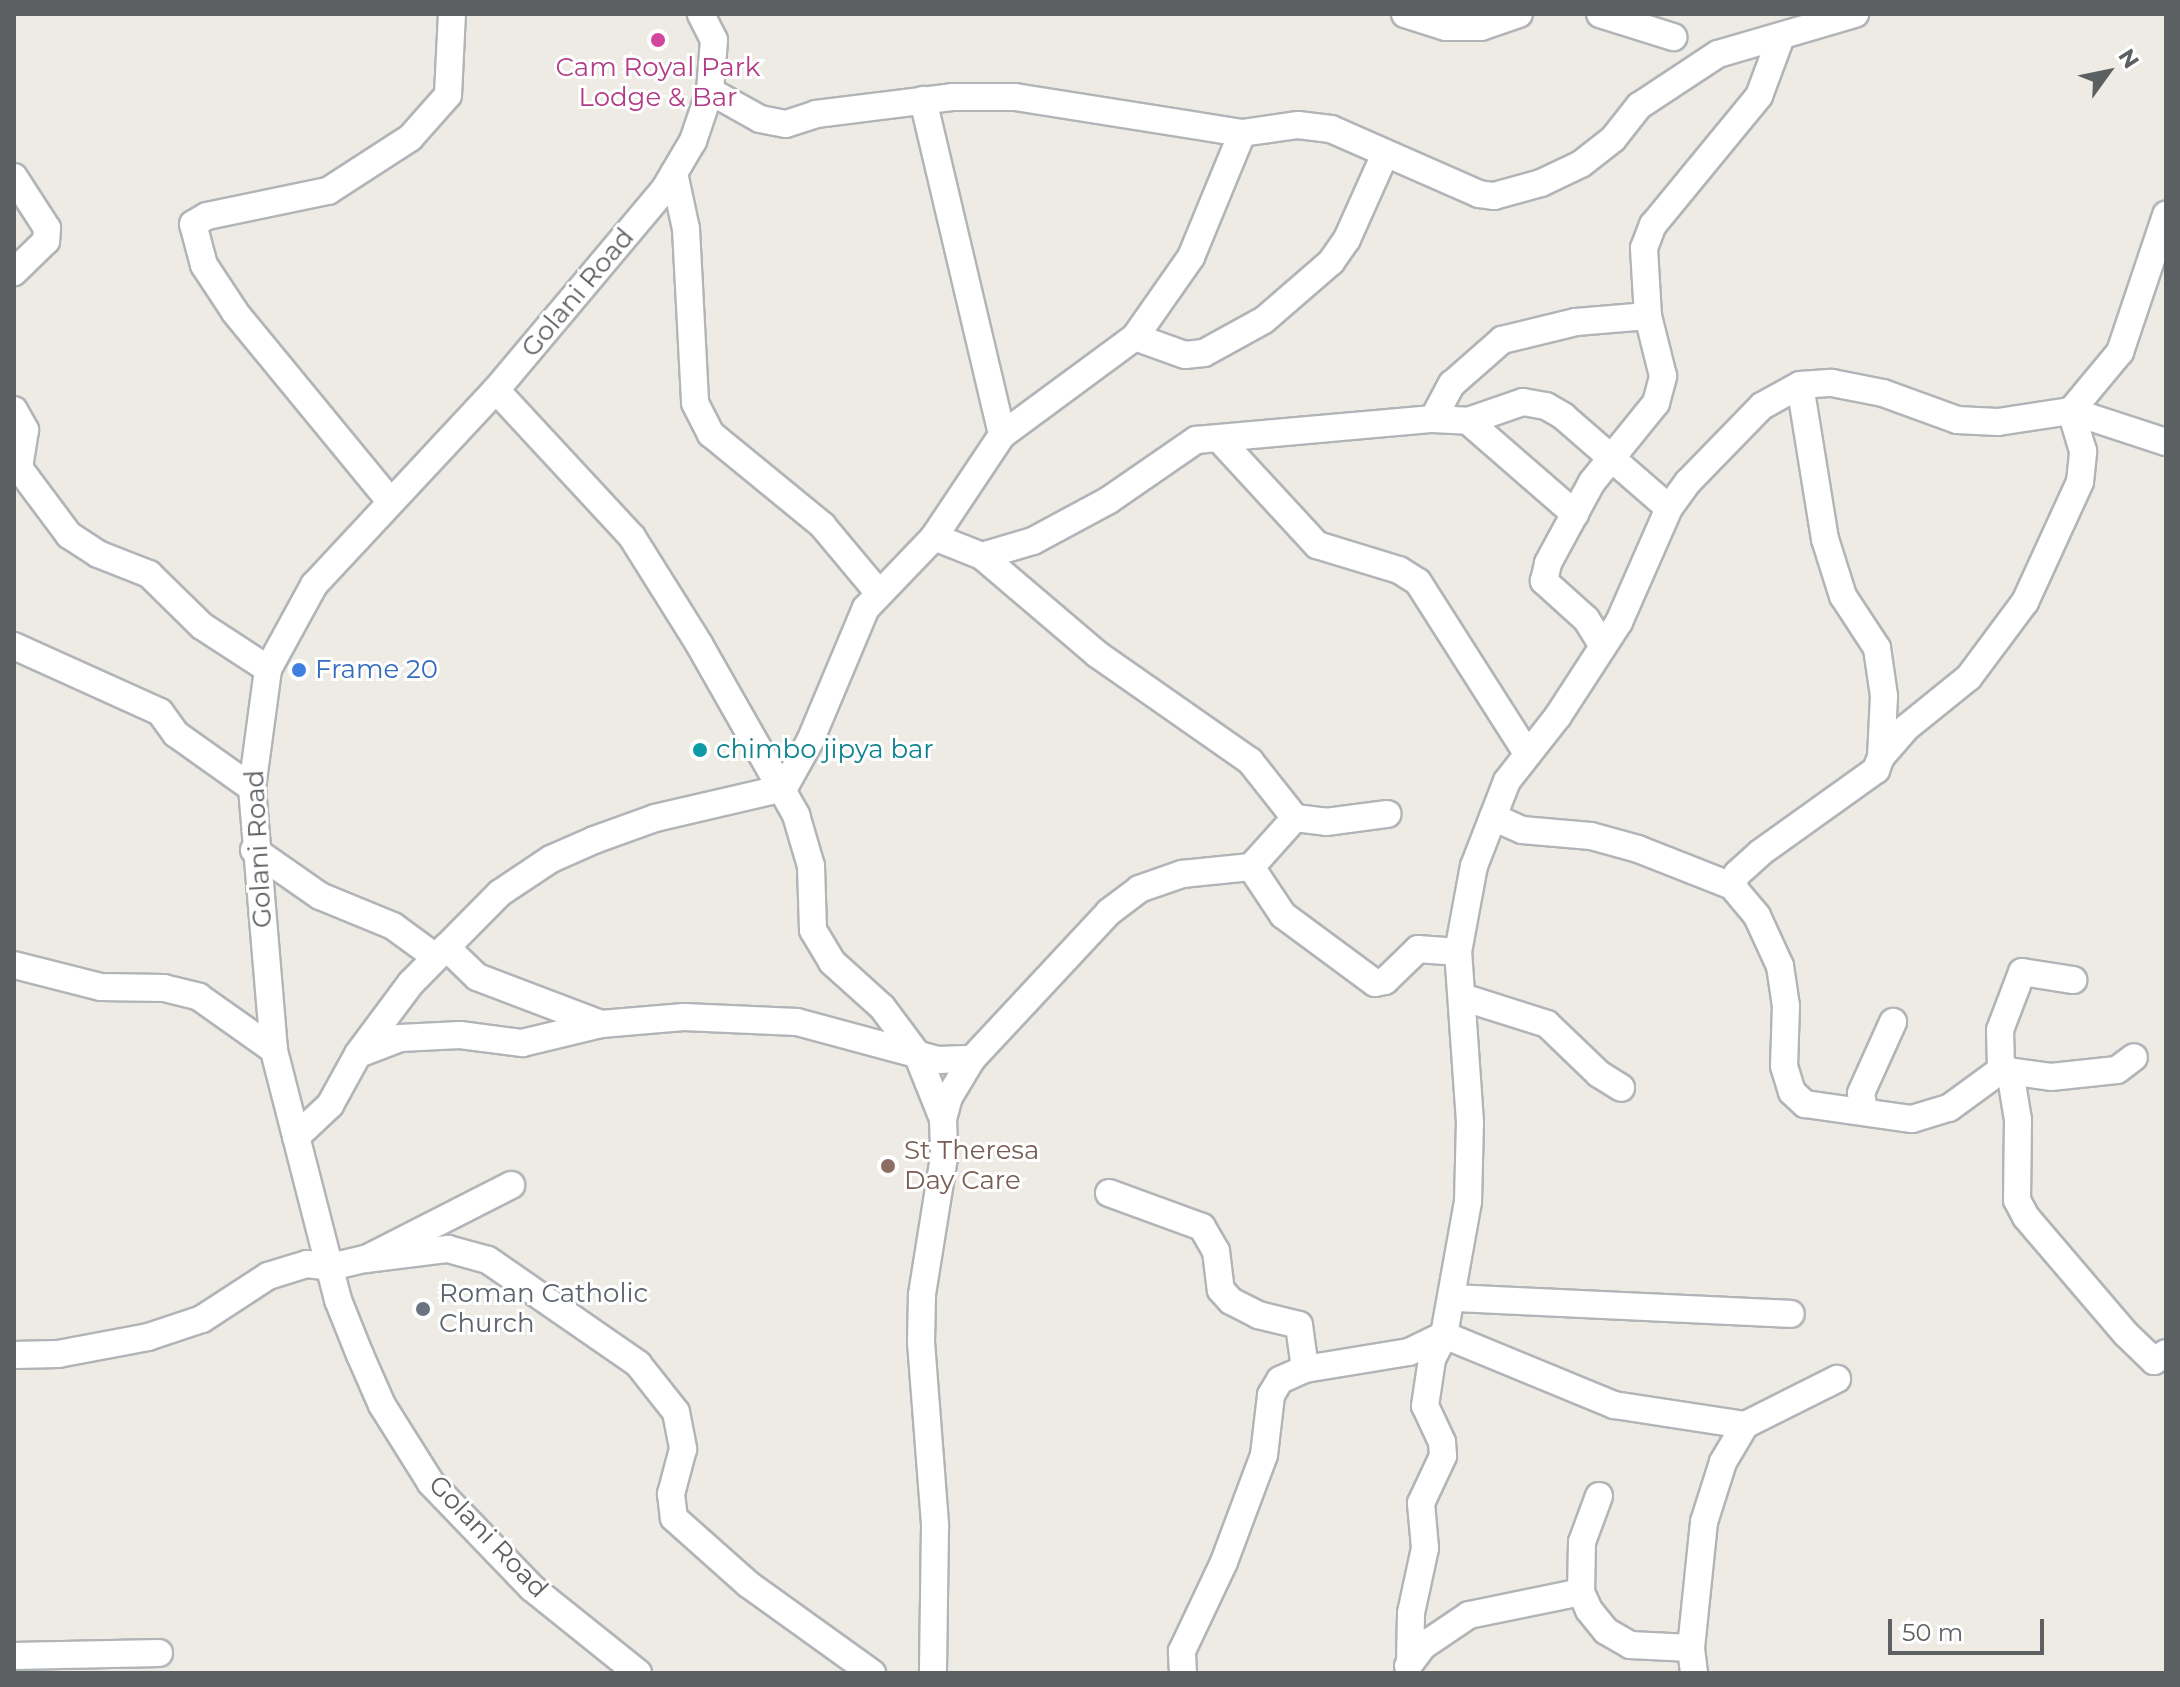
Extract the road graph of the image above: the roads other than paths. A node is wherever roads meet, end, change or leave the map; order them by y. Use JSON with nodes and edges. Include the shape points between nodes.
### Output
{"nodes":[{"id":1,"x":452,"y":14,"type":"edge"},
{"id":2,"x":701,"y":14,"type":"edge"},
{"id":3,"x":1405,"y":14,"type":"edge"},
{"id":4,"x":1519,"y":14,"type":"edge"},
{"id":5,"x":1600,"y":14,"type":"edge"},
{"id":6,"x":1855,"y":14,"type":"edge"},
{"id":7,"x":1672,"y":25,"type":"edge"},
{"id":8,"x":1781,"y":37,"type":"junction"},
{"id":9,"x":1718,"y":54,"type":"junction"},
{"id":10,"x":710,"y":91,"type":"junction"},
{"id":11,"x":923,"y":100,"type":"junction"},
{"id":12,"x":1242,"y":133,"type":"junction"},
{"id":13,"x":1385,"y":154,"type":"junction"},
{"id":14,"x":674,"y":173,"type":"junction"},
{"id":15,"x":14,"y":177,"type":"edge"},
{"id":16,"x":2166,"y":215,"type":"edge"},
{"id":17,"x":14,"y":272,"type":"edge"},
{"id":18,"x":1648,"y":316,"type":"junction"},
{"id":19,"x":1135,"y":337,"type":"junction"},
{"id":20,"x":1800,"y":385,"type":"junction"},
{"id":21,"x":496,"y":390,"type":"junction"},
{"id":22,"x":14,"y":410,"type":"edge"},
{"id":23,"x":2071,"y":411,"type":"junction"},
{"id":24,"x":1433,"y":419,"type":"junction"},
{"id":25,"x":1468,"y":421,"type":"junction"},
{"id":26,"x":1002,"y":435,"type":"junction"},
{"id":27,"x":1221,"y":441,"type":"junction"},
{"id":28,"x":2166,"y":442,"type":"edge"},
{"id":29,"x":1610,"y":458,"type":"junction"},
{"id":30,"x":390,"y":501,"type":"junction"},
{"id":31,"x":1669,"y":508,"type":"junction"},
{"id":32,"x":1575,"y":514,"type":"junction"},
{"id":33,"x":934,"y":537,"type":"junction"},
{"id":34,"x":982,"y":556,"type":"junction"},
{"id":35,"x":878,"y":592,"type":"junction"},
{"id":36,"x":14,"y":646,"type":"edge"},
{"id":37,"x":1603,"y":646,"type":"junction"},
{"id":38,"x":268,"y":669,"type":"junction"},
{"id":39,"x":1527,"y":753,"type":"junction"},
{"id":40,"x":1881,"y":757,"type":"junction"},
{"id":41,"x":252,"y":788,"type":"junction"},
{"id":42,"x":784,"y":788,"type":"junction"},
{"id":43,"x":1387,"y":814,"type":"dead end"},
{"id":44,"x":1493,"y":817,"type":"junction"},
{"id":45,"x":1295,"y":818,"type":"junction"},
{"id":46,"x":254,"y":850,"type":"junction"},
{"id":47,"x":1251,"y":867,"type":"junction"},
{"id":48,"x":1732,"y":886,"type":"junction"},
{"id":49,"x":440,"y":952,"type":"junction"},
{"id":50,"x":1458,"y":952,"type":"junction"},
{"id":51,"x":14,"y":965,"type":"edge"},
{"id":52,"x":2073,"y":980,"type":"dead end"},
{"id":53,"x":1462,"y":997,"type":"junction"},
{"id":54,"x":1893,"y":1022,"type":"dead end"},
{"id":55,"x":601,"y":1024,"type":"junction"},
{"id":56,"x":274,"y":1050,"type":"junction"},
{"id":57,"x":358,"y":1054,"type":"junction"},
{"id":58,"x":917,"y":1054,"type":"junction"},
{"id":59,"x":2134,"y":1057,"type":"dead end"},
{"id":60,"x":972,"y":1059,"type":"junction"},
{"id":61,"x":2006,"y":1070,"type":"junction"},
{"id":62,"x":1621,"y":1088,"type":"dead end"},
{"id":63,"x":1864,"y":1111,"type":"junction"},
{"id":64,"x":943,"y":1119,"type":"junction"},
{"id":65,"x":296,"y":1137,"type":"junction"},
{"id":66,"x":511,"y":1185,"type":"dead end"},
{"id":67,"x":1109,"y":1193,"type":"dead end"},
{"id":68,"x":366,"y":1259,"type":"junction"},
{"id":69,"x":330,"y":1267,"type":"junction"},
{"id":70,"x":1454,"y":1298,"type":"junction"},
{"id":71,"x":1791,"y":1314,"type":"dead end"},
{"id":72,"x":1444,"y":1335,"type":"junction"},
{"id":73,"x":14,"y":1355,"type":"edge"},
{"id":74,"x":2162,"y":1359,"type":"edge"},
{"id":75,"x":1305,"y":1369,"type":"junction"},
{"id":76,"x":1837,"y":1379,"type":"dead end"},
{"id":77,"x":1745,"y":1425,"type":"junction"},
{"id":78,"x":1599,"y":1496,"type":"dead end"},
{"id":79,"x":1581,"y":1592,"type":"junction"},
{"id":80,"x":159,"y":1653,"type":"dead end"},
{"id":81,"x":14,"y":1656,"type":"edge"},
{"id":82,"x":1692,"y":1661,"type":"edge"},
{"id":83,"x":1407,"y":1667,"type":"edge"},
{"id":84,"x":638,"y":1673,"type":"edge"},
{"id":85,"x":872,"y":1673,"type":"edge"},
{"id":86,"x":933,"y":1673,"type":"edge"},
{"id":87,"x":1183,"y":1673,"type":"edge"}],
"edges":[{"from":1,"to":30,"type":"street","via":[[448,95],[410,138],[328,191],[207,216],[193,224],[204,265],[235,312]]},
{"from":2,"to":10,"type":"street","name":"Golani Road","via":[[714,40]]},
{"from":3,"to":4,"type":"street","via":[[1446,27],[1481,27]]},
{"from":5,"to":7,"type":"street"},
{"from":6,"to":8,"type":"street"},
{"from":7,"to":9,"type":"street","via":[[1695,52]]},
{"from":8,"to":9,"type":"street"},
{"from":8,"to":18,"type":"street","via":[[1759,96],[1653,225],[1644,248]]},
{"from":9,"to":13,"type":"street","via":[[1639,106],[1613,139],[1581,164],[1541,183],[1494,196],[1479,194]]},
{"from":10,"to":11,"type":"street","via":[[760,119],[786,124],[816,114]]},
{"from":10,"to":14,"type":"street","name":"Golani Road","via":[[693,141]]},
{"from":11,"to":12,"type":"street","via":[[1015,97]]},
{"from":11,"to":26,"type":"street"},
{"from":12,"to":13,"type":"street","via":[[1298,125],[1331,129]]},
{"from":12,"to":19,"type":"street","via":[[1191,257]]},
{"from":13,"to":19,"type":"street","via":[[1347,239],[1331,262],[1264,320],[1204,353],[1185,355]]},
{"from":14,"to":21,"type":"street","name":"Golani Road"},
{"from":14,"to":35,"type":"street","via":[[686,229],[695,403],[711,434],[822,525]]},
{"from":15,"to":17,"type":"street","via":[[47,228],[46,241]]},
{"from":16,"to":23,"type":"street","via":[[2120,352]]},
{"from":18,"to":24,"type":"street","via":[[1576,322],[1502,340],[1452,384]]},
{"from":18,"to":29,"type":"street","via":[[1663,376],[1656,403]]},
{"from":19,"to":26,"type":"street"},
{"from":20,"to":23,"type":"street","via":[[1832,383],[1883,393],[1957,420],[1998,422]]},
{"from":20,"to":31,"type":"street","via":[[1762,406],[1711,454]]},
{"from":20,"to":40,"type":"street","via":[[1825,539],[1843,596],[1877,648],[1884,696]]},
{"from":21,"to":30,"type":"street","name":"Golani Road"},
{"from":21,"to":42,"type":"street","via":[[632,537]]},
{"from":22,"to":38,"type":"street","via":[[25,430],[19,468],[69,535],[98,554],[149,574],[202,626]]},
{"from":23,"to":28,"type":"street"},
{"from":23,"to":40,"type":"street","via":[[2083,451],[2080,482],[2038,580],[1969,677],[1906,728]]},
{"from":24,"to":25,"type":"street"},
{"from":24,"to":27,"type":"street"},
{"from":25,"to":29,"type":"street","via":[[1536,402],[1563,416]]},
{"from":25,"to":32,"type":"street"},
{"from":26,"to":33,"type":"street"},
{"from":27,"to":34,"type":"street","via":[[1196,440],[1058,528]]},
{"from":27,"to":39,"type":"street","via":[[1317,545],[1399,570],[1418,582]]},
{"from":29,"to":31,"type":"street"},
{"from":29,"to":32,"type":"street"},
{"from":30,"to":38,"type":"street","name":"Golani Road","via":[[314,585]]},
{"from":31,"to":37,"type":"street"},
{"from":32,"to":37,"type":"street","via":[[1544,581],[1586,619]]},
{"from":33,"to":34,"type":"street"},
{"from":33,"to":35,"type":"street"},
{"from":34,"to":45,"type":"street","via":[[1097,654],[1250,761]]},
{"from":35,"to":42,"type":"street"},
{"from":36,"to":41,"type":"street","via":[[160,712],[176,734]]},
{"from":37,"to":39,"type":"street"},
{"from":38,"to":41,"type":"street","name":"Golani Road"},
{"from":39,"to":44,"type":"street","via":[[1507,781]]},
{"from":40,"to":48,"type":"street","via":[[1863,782],[1760,853]]},
{"from":41,"to":46,"type":"street","name":"Golani Road"},
{"from":42,"to":49,"type":"street","via":[[655,818],[551,859],[500,893]]},
{"from":42,"to":58,"type":"street","via":[[811,866],[813,930],[832,962],[882,1007]]},
{"from":43,"to":45,"type":"street","via":[[1326,822]]},
{"from":44,"to":48,"type":"street","via":[[1522,830],[1591,836],[1638,849]]},
{"from":44,"to":50,"type":"street","via":[[1474,866]]},
{"from":45,"to":47,"type":"street"},
{"from":46,"to":49,"type":"street","via":[[320,896]]},
{"from":46,"to":56,"type":"street","name":"Golani Road"},
{"from":47,"to":50,"type":"street","via":[[1283,915],[1375,983],[1385,981],[1418,949]]},
{"from":47,"to":60,"type":"street","via":[[1182,874],[1139,889],[1109,912]]},
{"from":48,"to":63,"type":"street","via":[[1757,916],[1780,966],[1786,1006],[1781,1044],[1792,1092],[1805,1104]]},
{"from":49,"to":55,"type":"street","via":[[477,977]]},
{"from":49,"to":57,"type":"street"},
{"from":50,"to":53,"type":"street"},
{"from":51,"to":56,"type":"street","via":[[101,987],[164,988],[199,997]]},
{"from":52,"to":61,"type":"street","via":[[2022,972],[2000,1030]]},
{"from":53,"to":62,"type":"street","via":[[1547,1024]]},
{"from":53,"to":70,"type":"street","via":[[1470,1122],[1468,1202]]},
{"from":54,"to":63,"type":"street","via":[[1861,1093]]},
{"from":55,"to":57,"type":"street","via":[[522,1043],[460,1035],[400,1038]]},
{"from":55,"to":58,"type":"street","via":[[684,1017],[797,1022]]},
{"from":56,"to":65,"type":"street","name":"Golani Road"},
{"from":57,"to":65,"type":"street","via":[[330,1105]]},
{"from":58,"to":60,"type":"street"},
{"from":58,"to":64,"type":"street"},
{"from":59,"to":61,"type":"street","via":[[2117,1070],[2051,1077]]},
{"from":60,"to":64,"type":"street","via":[[949,1097]]},
{"from":61,"to":63,"type":"street","via":[[1967,1099],[1933,1115],[1912,1119]]},
{"from":61,"to":74,"type":"street","via":[[2018,1120],[2017,1200],[2026,1217]]},
{"from":64,"to":86,"type":"street","via":[[944,1157],[922,1295],[921,1342],[935,1526]]},
{"from":65,"to":69,"type":"street","name":"Golani Road"},
{"from":66,"to":68,"type":"street"},
{"from":67,"to":75,"type":"street","via":[[1202,1227],[1216,1251],[1221,1290],[1258,1315],[1299,1325]]},
{"from":68,"to":69,"type":"street"},
{"from":68,"to":85,"type":"street","via":[[448,1249],[488,1260],[638,1364],[676,1412],[683,1449],[671,1494],[674,1518],[725,1566]]},
{"from":69,"to":73,"type":"street","via":[[307,1264],[268,1276],[202,1319],[148,1337],[58,1354]]},
{"from":69,"to":84,"type":"street","name":"Golani Road","via":[[338,1300],[382,1405],[431,1483],[532,1588]]},
{"from":70,"to":71,"type":"street"},
{"from":70,"to":72,"type":"street"},
{"from":72,"to":75,"type":"street","via":[[1409,1352]]},
{"from":72,"to":77,"type":"street","via":[[1614,1405]]},
{"from":72,"to":83,"type":"street","via":[[1432,1359],[1425,1406],[1443,1456],[1421,1503],[1425,1548],[1411,1613]]},
{"from":75,"to":87,"type":"street","via":[[1288,1374],[1271,1395],[1264,1455],[1224,1562],[1182,1651]]},
{"from":76,"to":77,"type":"street"},
{"from":77,"to":82,"type":"street","via":[[1723,1462],[1704,1522]]},
{"from":78,"to":79,"type":"street","via":[[1582,1542]]},
{"from":79,"to":82,"type":"street","via":[[1606,1631],[1630,1645]]},
{"from":79,"to":83,"type":"street","via":[[1469,1615],[1423,1646]]},
{"from":80,"to":81,"type":"street"}]}
